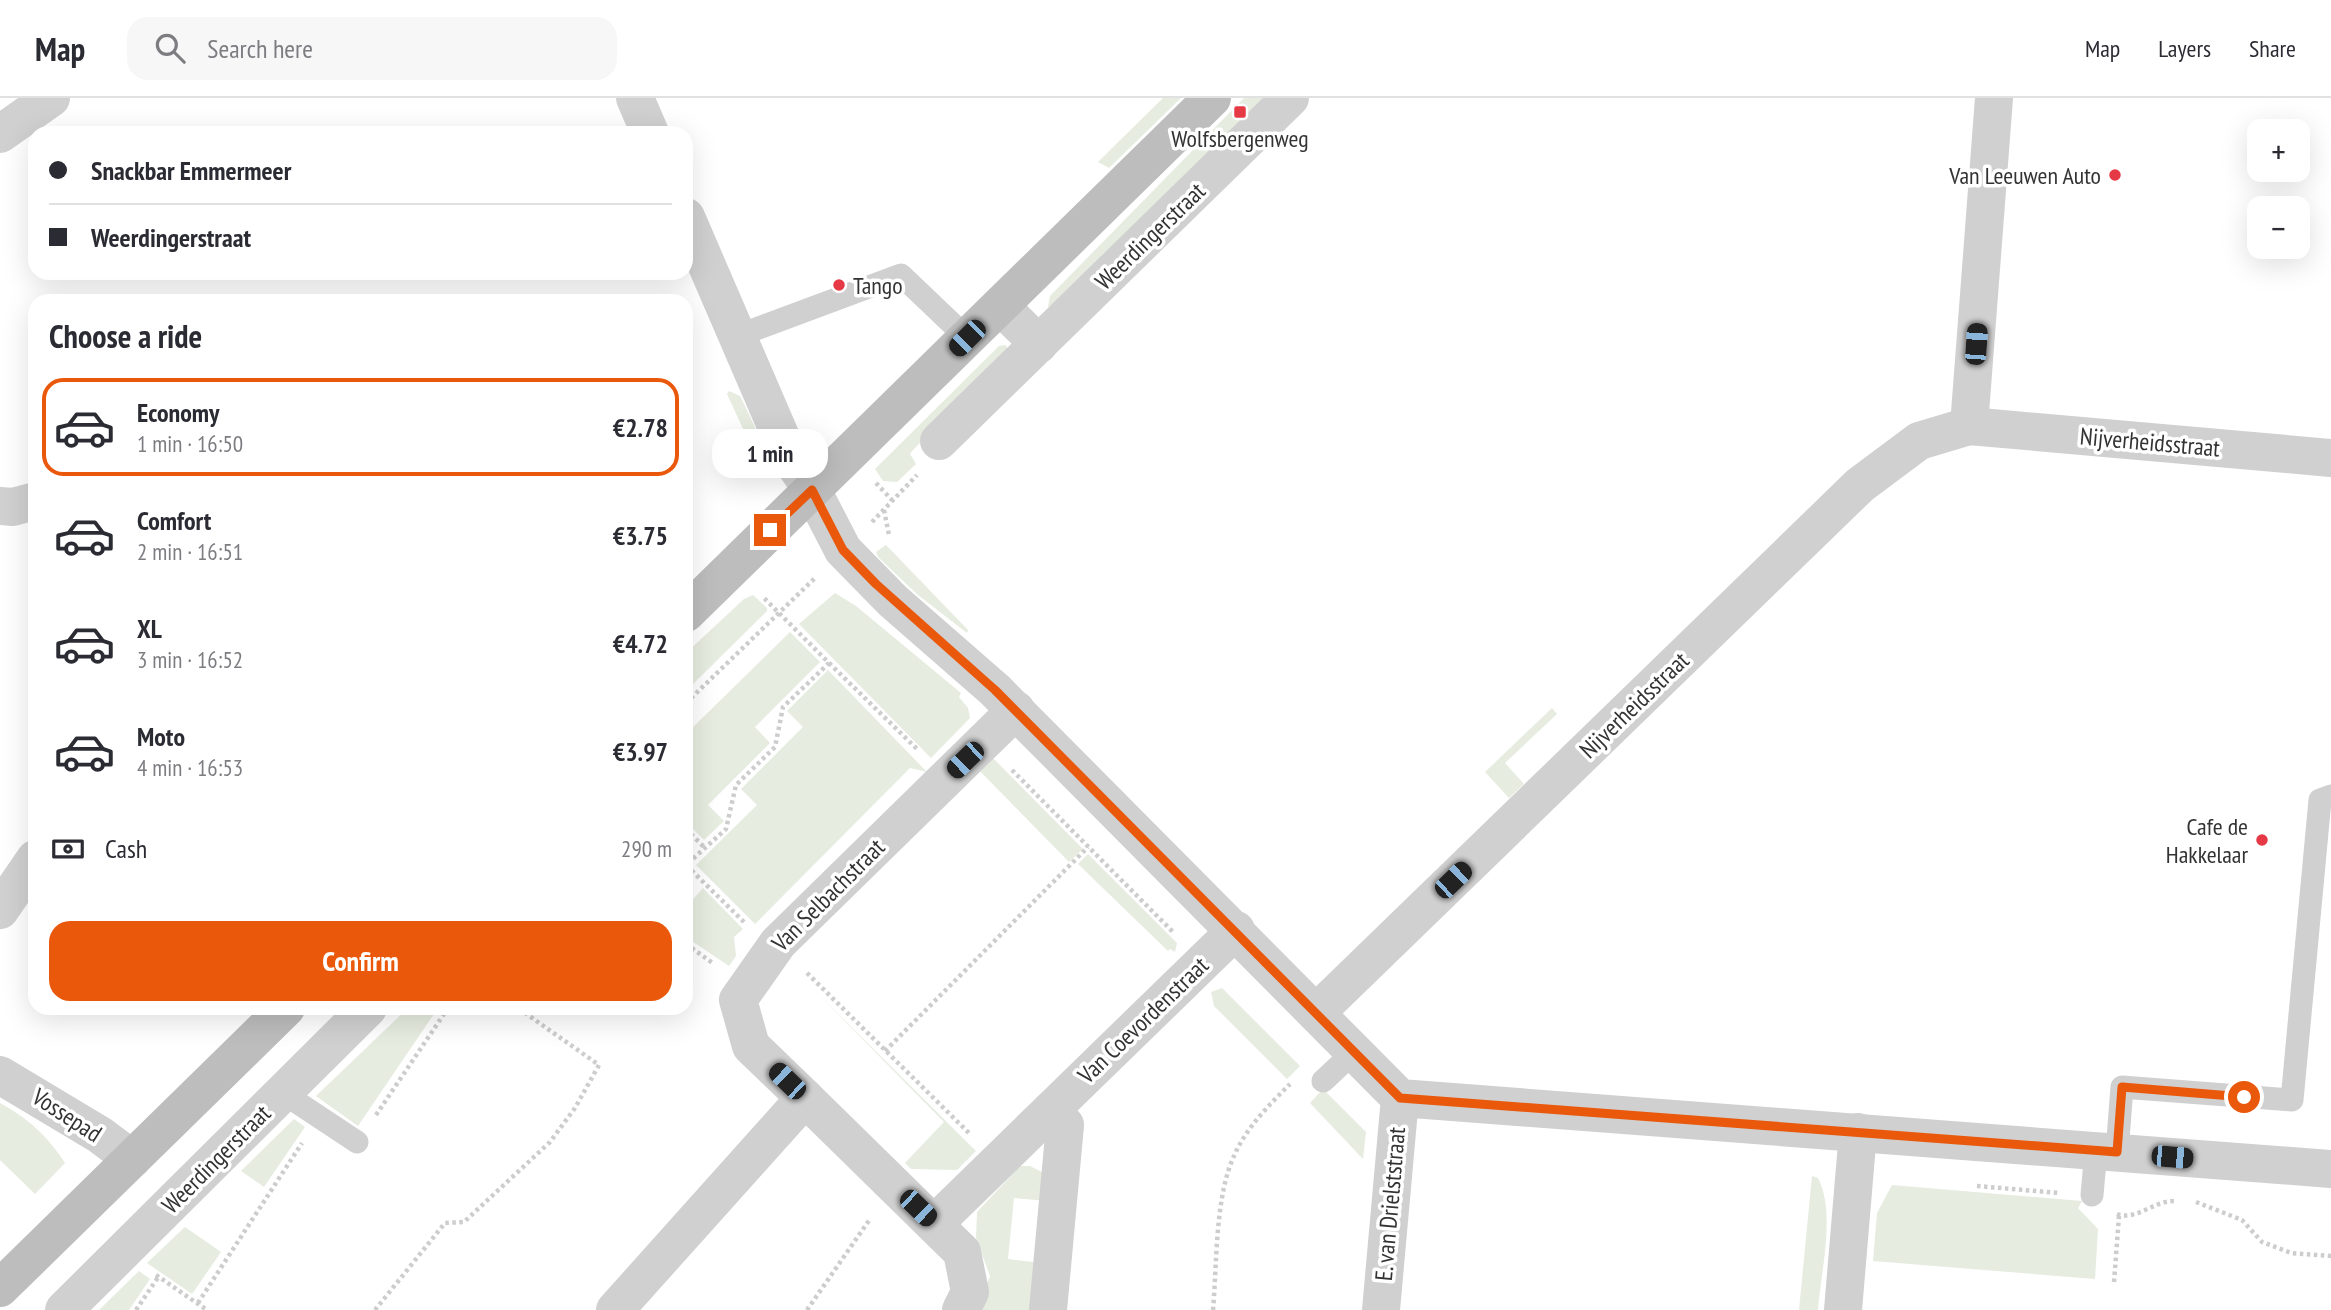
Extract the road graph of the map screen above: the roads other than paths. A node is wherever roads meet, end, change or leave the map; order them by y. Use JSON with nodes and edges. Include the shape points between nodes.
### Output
{"nodes":[{"id":1,"x":51,"y":98,"type":"edge"},
{"id":2,"x":635,"y":98,"type":"edge"},
{"id":3,"x":1212,"y":98,"type":"edge"},
{"id":4,"x":1290,"y":98,"type":"edge"},
{"id":5,"x":1994,"y":98,"type":"edge"},
{"id":6,"x":647,"y":126,"type":"edge"},
{"id":7,"x":0,"y":134,"type":"edge"},
{"id":8,"x":693,"y":233,"type":"edge"},
{"id":9,"x":1000,"y":306,"type":"junction"},
{"id":10,"x":737,"y":336,"type":"junction"},
{"id":11,"x":967,"y":338,"type":"junction"},
{"id":12,"x":1039,"y":344,"type":"junction"},
{"id":13,"x":1969,"y":426,"type":"junction"},
{"id":14,"x":939,"y":441,"type":"dead end"},
{"id":15,"x":2331,"y":458,"type":"edge"},
{"id":16,"x":812,"y":490,"type":"junction"},
{"id":17,"x":693,"y":606,"type":"edge"},
{"id":18,"x":1016,"y":710,"type":"junction"},
{"id":19,"x":2331,"y":796,"type":"edge"},
{"id":20,"x":28,"y":869,"type":"edge"},
{"id":21,"x":0,"y":910,"type":"edge"},
{"id":22,"x":1236,"y":930,"type":"junction"},
{"id":23,"x":1317,"y":1012,"type":"junction"},
{"id":24,"x":279,"y":1015,"type":"edge"},
{"id":25,"x":361,"y":1015,"type":"edge"},
{"id":26,"x":1355,"y":1051,"type":"junction"},
{"id":27,"x":0,"y":1075,"type":"edge"},
{"id":28,"x":1323,"y":1081,"type":"dead end"},
{"id":29,"x":283,"y":1093,"type":"junction"},
{"id":30,"x":805,"y":1098,"type":"junction"},
{"id":31,"x":1400,"y":1098,"type":"junction"},
{"id":32,"x":1050,"y":1111,"type":"junction"},
{"id":33,"x":1858,"y":1132,"type":"junction"},
{"id":34,"x":357,"y":1142,"type":"road end"},
{"id":35,"x":2106,"y":1151,"type":"junction"},
{"id":36,"x":131,"y":1159,"type":"junction"},
{"id":37,"x":2331,"y":1169,"type":"edge"},
{"id":38,"x":2092,"y":1195,"type":"dead end"},
{"id":39,"x":934,"y":1224,"type":"junction"},
{"id":40,"x":0,"y":1288,"type":"edge"},
{"id":41,"x":64,"y":1310,"type":"edge"},
{"id":42,"x":615,"y":1310,"type":"edge"},
{"id":43,"x":961,"y":1310,"type":"edge"},
{"id":44,"x":1048,"y":1310,"type":"edge"},
{"id":45,"x":1381,"y":1310,"type":"edge"},
{"id":46,"x":1843,"y":1310,"type":"edge"}],
"edges":[{"from":1,"to":7,"type":"street"},
{"from":2,"to":6,"type":"street"},
{"from":3,"to":9,"type":"main road"},
{"from":4,"to":12,"type":"street","name":"Weerdingerstraat"},
{"from":5,"to":13,"type":"street"},
{"from":8,"to":10,"type":"street"},
{"from":9,"to":11,"type":"main road"},
{"from":9,"to":12,"type":"street"},
{"from":10,"to":11,"type":"lane","via":[[901,275]]},
{"from":10,"to":16,"type":"street","via":[[789,456]]},
{"from":11,"to":16,"type":"main road"},
{"from":12,"to":14,"type":"street","name":"Weerdingerstraat"},
{"from":13,"to":15,"type":"street","name":"Nijverheidsstraat"},
{"from":13,"to":23,"type":"street","name":"Nijverheidsstraat","via":[[1919,441],[1860,485]]},
{"from":16,"to":17,"type":"main road"},
{"from":16,"to":18,"type":"street","via":[[843,550]]},
{"from":18,"to":22,"type":"street"},
{"from":18,"to":30,"type":"street","name":"Van Selbachstraat","via":[[774,946],[738,1000],[751,1046]]},
{"from":19,"to":35,"type":"lane","via":[[2320,800],[2292,1100],[2122,1087]]},
{"from":20,"to":21,"type":"street"},
{"from":22,"to":23,"type":"street"},
{"from":22,"to":32,"type":"street","name":"Van Coevordenstraat"},
{"from":23,"to":26,"type":"street"},
{"from":24,"to":36,"type":"main road"},
{"from":25,"to":29,"type":"street","name":"Weerdingerstraat"},
{"from":26,"to":28,"type":"lane"},
{"from":26,"to":31,"type":"street"},
{"from":27,"to":36,"type":"street","name":"Vossepad"},
{"from":29,"to":34,"type":"lane"},
{"from":29,"to":41,"type":"street","name":"Weerdingerstraat"},
{"from":30,"to":39,"type":"street","name":"Van Selbachstraat"},
{"from":30,"to":42,"type":"street"},
{"from":31,"to":33,"type":"street"},
{"from":31,"to":45,"type":"street","name":"E. van Drielststraat"},
{"from":32,"to":39,"type":"street","name":"Van Coevordenstraat"},
{"from":32,"to":44,"type":"street","via":[[1065,1125]]},
{"from":33,"to":35,"type":"street"},
{"from":33,"to":46,"type":"street"},
{"from":35,"to":37,"type":"street"},
{"from":35,"to":38,"type":"lane"},
{"from":36,"to":40,"type":"main road"},
{"from":39,"to":43,"type":"street","name":"Van Selbachstraat","via":[[962,1252],[970,1292]]}]}
